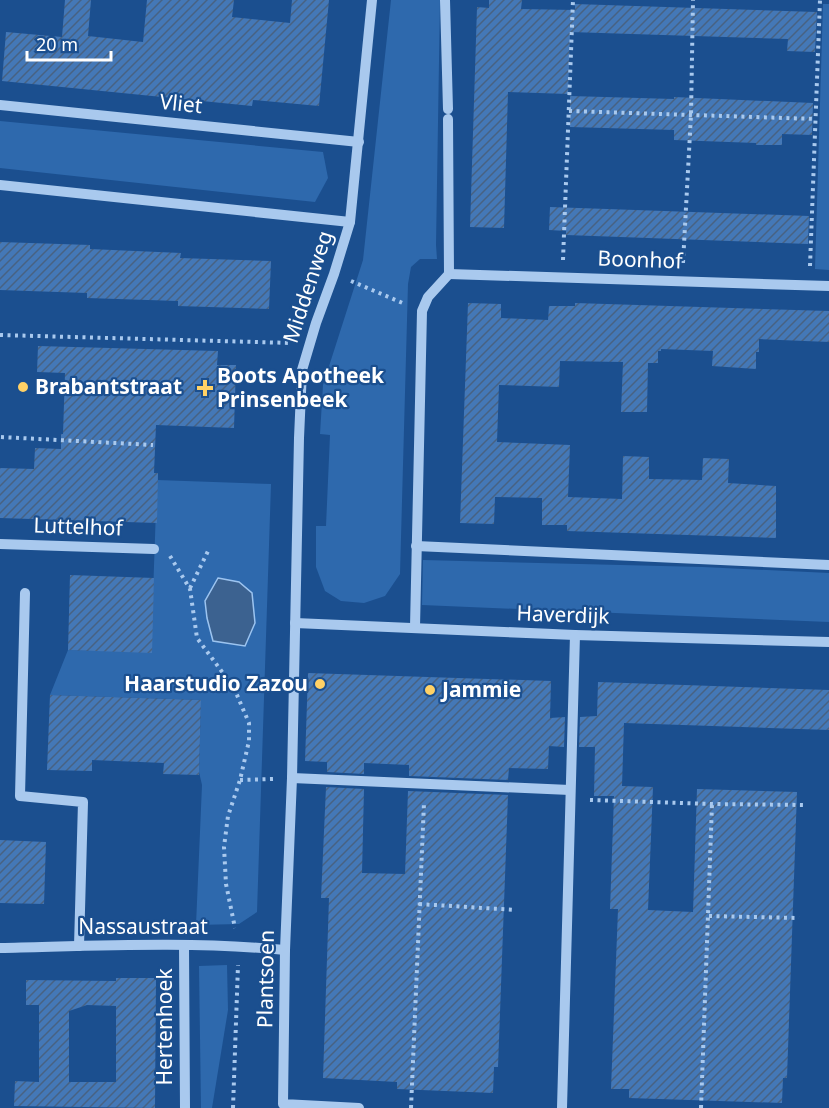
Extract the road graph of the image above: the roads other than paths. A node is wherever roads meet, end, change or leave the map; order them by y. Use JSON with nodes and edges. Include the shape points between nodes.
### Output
{"nodes":[{"id":1,"x":372,"y":0,"type":"edge"},
{"id":2,"x":445,"y":0,"type":"edge"},
{"id":3,"x":0,"y":105,"type":"edge"},
{"id":4,"x":358,"y":142,"type":"junction"},
{"id":5,"x":0,"y":185,"type":"edge"},
{"id":6,"x":350,"y":222,"type":"junction"},
{"id":7,"x":449,"y":274,"type":"junction"},
{"id":8,"x":829,"y":286,"type":"edge"},
{"id":9,"x":0,"y":544,"type":"edge"},
{"id":10,"x":416,"y":546,"type":"junction"},
{"id":11,"x":154,"y":549,"type":"dead end"},
{"id":12,"x":829,"y":565,"type":"edge"},
{"id":13,"x":25,"y":593,"type":"dead end"},
{"id":14,"x":295,"y":622,"type":"junction"},
{"id":15,"x":415,"y":627,"type":"junction"},
{"id":16,"x":575,"y":635,"type":"junction"},
{"id":17,"x":829,"y":642,"type":"edge"},
{"id":18,"x":292,"y":778,"type":"junction"},
{"id":19,"x":570,"y":794,"type":"junction"},
{"id":20,"x":79,"y":946,"type":"junction"},
{"id":21,"x":184,"y":946,"type":"junction"},
{"id":22,"x":0,"y":948,"type":"edge"},
{"id":23,"x":285,"y":950,"type":"junction"},
{"id":24,"x":185,"y":1108,"type":"edge"},
{"id":25,"x":359,"y":1108,"type":"edge"},
{"id":26,"x":562,"y":1108,"type":"edge"}],
"edges":[{"from":1,"to":4,"type":"street","name":"Middenweg"},
{"from":2,"to":7,"type":"street"},
{"from":3,"to":4,"type":"street","name":"Vliet"},
{"from":4,"to":6,"type":"street","name":"Middenweg"},
{"from":5,"to":6,"type":"street"},
{"from":6,"to":14,"type":"street","name":"Middenweg","via":[[302,370]]},
{"from":7,"to":8,"type":"street","name":"Boonhof"},
{"from":7,"to":10,"type":"street","via":[[428,297],[422,311]]},
{"from":9,"to":11,"type":"street","name":"Luttelhof"},
{"from":10,"to":12,"type":"street"},
{"from":10,"to":15,"type":"street"},
{"from":13,"to":20,"type":"street","via":[[20,796],[83,802]]},
{"from":14,"to":15,"type":"street","name":"Haverdijk"},
{"from":14,"to":18,"type":"street","name":"Plantsoen"},
{"from":15,"to":16,"type":"street","name":"Haverdijk"},
{"from":16,"to":17,"type":"street","name":"Haverdijk"},
{"from":16,"to":19,"type":"street"},
{"from":18,"to":19,"type":"street"},
{"from":18,"to":23,"type":"street","name":"Plantsoen"},
{"from":19,"to":26,"type":"street"},
{"from":20,"to":21,"type":"street","name":"Nassaustraat"},
{"from":20,"to":22,"type":"street","name":"Nassaustraat"},
{"from":21,"to":23,"type":"street","name":"Nassaustraat"},
{"from":21,"to":24,"type":"street","name":"Hertenhoek"},
{"from":23,"to":25,"type":"street","name":"Plantsoen","via":[[283,1104]]}]}
